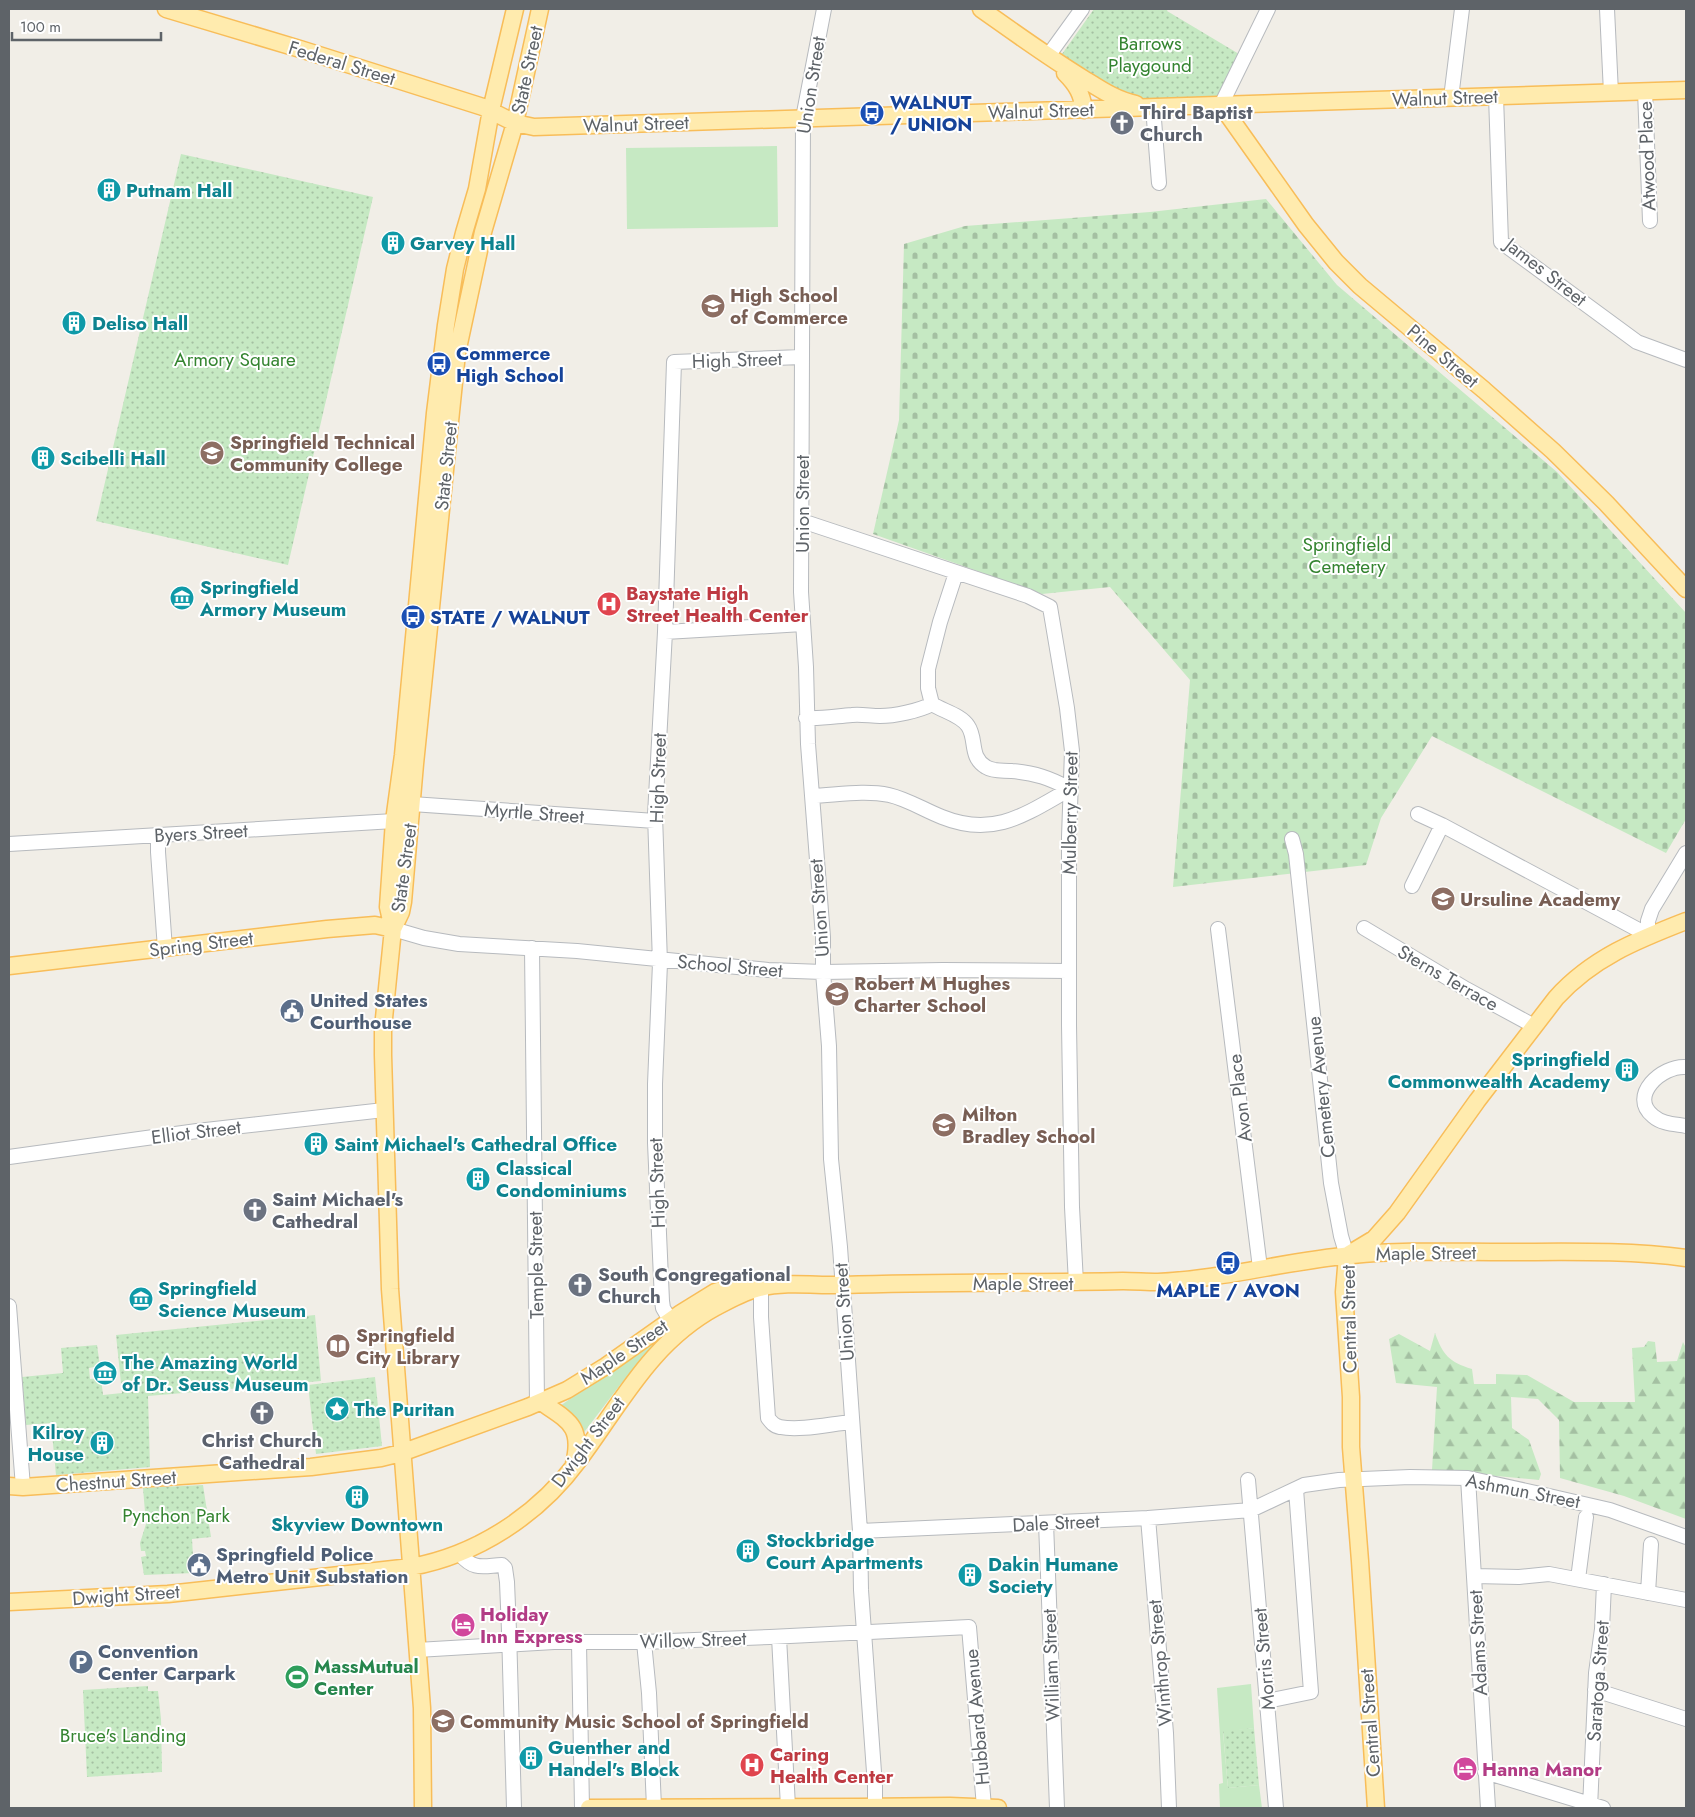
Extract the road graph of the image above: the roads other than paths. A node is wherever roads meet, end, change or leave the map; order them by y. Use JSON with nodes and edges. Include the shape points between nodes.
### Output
{"nodes":[{"id":1,"x":166,"y":9,"type":"edge"},
{"id":2,"x":515,"y":9,"type":"edge"},
{"id":3,"x":540,"y":9,"type":"edge"},
{"id":4,"x":824,"y":9,"type":"edge"},
{"id":5,"x":981,"y":9,"type":"edge"},
{"id":6,"x":1082,"y":9,"type":"edge"},
{"id":7,"x":1268,"y":9,"type":"edge"},
{"id":8,"x":1462,"y":9,"type":"edge"},
{"id":9,"x":1607,"y":9,"type":"edge"},
{"id":10,"x":1048,"y":56,"type":"junction"},
{"id":11,"x":1686,"y":90,"type":"edge"},
{"id":12,"x":1645,"y":91,"type":"junction"},
{"id":13,"x":1611,"y":92,"type":"junction"},
{"id":14,"x":1496,"y":96,"type":"junction"},
{"id":15,"x":1451,"y":98,"type":"junction"},
{"id":16,"x":1221,"y":105,"type":"junction"},
{"id":17,"x":1153,"y":107,"type":"junction"},
{"id":18,"x":491,"y":110,"type":"junction"},
{"id":19,"x":1084,"y":110,"type":"junction"},
{"id":20,"x":802,"y":118,"type":"junction"},
{"id":21,"x":516,"y":123,"type":"junction"},
{"id":22,"x":1159,"y":183,"type":"dead end"},
{"id":23,"x":1650,"y":220,"type":"dead end"},
{"id":24,"x":455,"y":269,"type":"junction"},
{"id":25,"x":474,"y":274,"type":"junction"},
{"id":26,"x":801,"y":357,"type":"junction"},
{"id":27,"x":1686,"y":360,"type":"edge"},
{"id":28,"x":802,"y":521,"type":"junction"},
{"id":29,"x":956,"y":573,"type":"junction"},
{"id":30,"x":1686,"y":589,"type":"edge"},
{"id":31,"x":803,"y":624,"type":"junction"},
{"id":32,"x":665,"y":632,"type":"junction"},
{"id":33,"x":932,"y":704,"type":"junction"},
{"id":34,"x":806,"y":718,"type":"junction"},
{"id":35,"x":1070,"y":789,"type":"junction"},
{"id":36,"x":812,"y":796,"type":"junction"},
{"id":37,"x":412,"y":804,"type":"junction"},
{"id":38,"x":1418,"y":814,"type":"dead end"},
{"id":39,"x":394,"y":821,"type":"junction"},
{"id":40,"x":655,"y":822,"type":"junction"},
{"id":41,"x":1442,"y":825,"type":"junction"},
{"id":42,"x":158,"y":835,"type":"junction"},
{"id":43,"x":1292,"y":839,"type":"dead end"},
{"id":44,"x":9,"y":844,"type":"edge"},
{"id":45,"x":1686,"y":853,"type":"edge"},
{"id":46,"x":1412,"y":886,"type":"dead end"},
{"id":47,"x":1686,"y":921,"type":"edge"},
{"id":48,"x":1364,"y":928,"type":"dead end"},
{"id":49,"x":393,"y":929,"type":"junction"},
{"id":50,"x":1218,"y":929,"type":"dead end"},
{"id":51,"x":1648,"y":936,"type":"junction"},
{"id":52,"x":532,"y":948,"type":"junction"},
{"id":53,"x":165,"y":949,"type":"junction"},
{"id":54,"x":659,"y":959,"type":"junction"},
{"id":55,"x":9,"y":966,"type":"edge"},
{"id":56,"x":1069,"y":971,"type":"junction"},
{"id":57,"x":823,"y":972,"type":"junction"},
{"id":58,"x":1534,"y":1026,"type":"junction"},
{"id":59,"x":1686,"y":1067,"type":"edge"},
{"id":60,"x":384,"y":1110,"type":"junction"},
{"id":61,"x":1686,"y":1126,"type":"edge"},
{"id":62,"x":9,"y":1157,"type":"edge"},
{"id":63,"x":1347,"y":1256,"type":"junction"},
{"id":64,"x":1686,"y":1258,"type":"edge"},
{"id":65,"x":1260,"y":1268,"type":"junction"},
{"id":66,"x":1076,"y":1283,"type":"junction"},
{"id":67,"x":842,"y":1285,"type":"junction"},
{"id":68,"x":761,"y":1287,"type":"junction"},
{"id":69,"x":9,"y":1306,"type":"edge"},
{"id":70,"x":670,"y":1320,"type":"junction"},
{"id":71,"x":539,"y":1402,"type":"junction"},
{"id":72,"x":851,"y":1422,"type":"junction"},
{"id":73,"x":401,"y":1453,"type":"junction"},
{"id":74,"x":574,"y":1466,"type":"junction"},
{"id":75,"x":1468,"y":1478,"type":"junction"},
{"id":76,"x":1354,"y":1479,"type":"junction"},
{"id":77,"x":1248,"y":1480,"type":"dead end"},
{"id":78,"x":16,"y":1486,"type":"edge"},
{"id":79,"x":1296,"y":1489,"type":"junction"},
{"id":80,"x":1251,"y":1510,"type":"junction"},
{"id":81,"x":1586,"y":1517,"type":"dead end"},
{"id":82,"x":1148,"y":1518,"type":"junction"},
{"id":83,"x":1046,"y":1522,"type":"junction"},
{"id":84,"x":860,"y":1531,"type":"junction"},
{"id":85,"x":1686,"y":1537,"type":"edge"},
{"id":86,"x":1651,"y":1544,"type":"dead end"},
{"id":87,"x":460,"y":1554,"type":"junction"},
{"id":88,"x":411,"y":1567,"type":"junction"},
{"id":89,"x":1474,"y":1576,"type":"junction"},
{"id":90,"x":1578,"y":1579,"type":"junction"},
{"id":91,"x":1604,"y":1584,"type":"junction"},
{"id":92,"x":1648,"y":1593,"type":"junction"},
{"id":93,"x":1686,"y":1600,"type":"edge"},
{"id":94,"x":9,"y":1602,"type":"edge"},
{"id":95,"x":969,"y":1626,"type":"joint"},
{"id":96,"x":864,"y":1633,"type":"junction"},
{"id":97,"x":774,"y":1637,"type":"junction"},
{"id":98,"x":579,"y":1642,"type":"junction"},
{"id":99,"x":644,"y":1642,"type":"junction"},
{"id":100,"x":509,"y":1644,"type":"junction"},
{"id":101,"x":417,"y":1650,"type":"junction"},
{"id":102,"x":1595,"y":1690,"type":"junction"},
{"id":103,"x":1267,"y":1701,"type":"junction"},
{"id":104,"x":1686,"y":1719,"type":"edge"},
{"id":105,"x":1485,"y":1772,"type":"junction"},
{"id":106,"x":654,"y":1807,"type":"edge"},
{"id":107,"x":788,"y":1807,"type":"junction"},
{"id":108,"x":875,"y":1807,"type":"edge"},
{"id":109,"x":950,"y":1807,"type":"edge"},
{"id":110,"x":1594,"y":1807,"type":"edge"},
{"id":111,"x":422,"y":1808,"type":"edge"},
{"id":112,"x":514,"y":1808,"type":"edge"},
{"id":113,"x":582,"y":1808,"type":"edge"},
{"id":114,"x":589,"y":1808,"type":"edge"},
{"id":115,"x":991,"y":1808,"type":"edge"},
{"id":116,"x":1057,"y":1808,"type":"edge"},
{"id":117,"x":1170,"y":1808,"type":"edge"},
{"id":118,"x":1276,"y":1808,"type":"edge"},
{"id":119,"x":1376,"y":1808,"type":"edge"},
{"id":120,"x":1488,"y":1808,"type":"edge"}],
"edges":[{"from":1,"to":18,"type":"main road","name":"Federal Street"},
{"from":2,"to":18,"type":"main road","name":"State Street"},
{"from":3,"to":21,"type":"main road","name":"State Street"},
{"from":4,"to":20,"type":"street","name":"Union Street"},
{"from":5,"to":10,"type":"main road"},
{"from":6,"to":10,"type":"street"},
{"from":7,"to":16,"type":"street"},
{"from":8,"to":15,"type":"street"},
{"from":9,"to":13,"type":"street"},
{"from":10,"to":17,"type":"main road","via":[[1118,99]]},
{"from":10,"to":19,"type":"main road","via":[[1076,84]]},
{"from":11,"to":12,"type":"main road","name":"Walnut Street"},
{"from":12,"to":13,"type":"main road","name":"Walnut Street"},
{"from":12,"to":23,"type":"street","name":"Atwood Place"},
{"from":13,"to":14,"type":"main road","name":"Walnut Street"},
{"from":14,"to":15,"type":"main road","name":"Walnut Street"},
{"from":14,"to":27,"type":"street","name":"James Street","via":[[1501,242],[1638,342]]},
{"from":15,"to":16,"type":"main road","name":"Walnut Street"},
{"from":16,"to":17,"type":"main road","name":"Walnut Street"},
{"from":16,"to":30,"type":"main road","name":"Pine Street","via":[[1336,262],[1553,451]]},
{"from":17,"to":19,"type":"main road","name":"Walnut Street"},
{"from":17,"to":22,"type":"street"},
{"from":18,"to":21,"type":"main road","name":"Federal Street"},
{"from":18,"to":24,"type":"main road","name":"State Street","via":[[477,189]]},
{"from":19,"to":20,"type":"main road","name":"Walnut Street"},
{"from":20,"to":21,"type":"main road","name":"Walnut Street","via":[[540,127]]},
{"from":20,"to":26,"type":"street","name":"Union Street"},
{"from":21,"to":25,"type":"main road","name":"State Street"},
{"from":24,"to":25,"type":"main road"},
{"from":24,"to":39,"type":"main road","name":"State Street","via":[[436,413]]},
{"from":25,"to":37,"type":"main road","name":"State Street","via":[[457,353]]},
{"from":26,"to":28,"type":"street","name":"Union Street"},
{"from":26,"to":32,"type":"street","name":"High Street","via":[[674,362]]},
{"from":28,"to":29,"type":"street","name":"Mulberry Street"},
{"from":28,"to":31,"type":"street","name":"Union Street"},
{"from":29,"to":33,"type":"street","via":[[928,669]]},
{"from":29,"to":35,"type":"street","name":"Mulberry Street","via":[[1028,596],[1050,607],[1070,729]]},
{"from":31,"to":32,"type":"street"},
{"from":31,"to":34,"type":"street","name":"Union Street"},
{"from":32,"to":40,"type":"street","name":"High Street"},
{"from":33,"to":34,"type":"street","via":[[921,710],[891,715]]},
{"from":33,"to":35,"type":"street","via":[[968,725],[976,757],[985,767],[1051,778]]},
{"from":34,"to":36,"type":"street","name":"Union Street"},
{"from":35,"to":36,"type":"street","via":[[1015,819],[978,826],[956,822],[886,795]]},
{"from":35,"to":56,"type":"street","name":"Mulberry Street"},
{"from":36,"to":57,"type":"street","name":"Union Street"},
{"from":37,"to":40,"type":"street","name":"Myrtle Street"},
{"from":37,"to":49,"type":"main road","name":"State Street","via":[[403,902]]},
{"from":38,"to":41,"type":"street"},
{"from":39,"to":42,"type":"street","name":"Byers Street"},
{"from":39,"to":49,"type":"main road","name":"State Street","via":[[388,907]]},
{"from":40,"to":54,"type":"street","name":"High Street"},
{"from":41,"to":46,"type":"street"},
{"from":41,"to":51,"type":"street"},
{"from":42,"to":44,"type":"street","name":"Byers Street"},
{"from":42,"to":53,"type":"street"},
{"from":43,"to":63,"type":"street","name":"Cemetery Avenue","via":[[1331,1183],[1340,1236]]},
{"from":45,"to":51,"type":"street","via":[[1652,909]]},
{"from":47,"to":51,"type":"main road","name":"Central Street"},
{"from":48,"to":58,"type":"street","name":"Sterns Terrace"},
{"from":49,"to":52,"type":"street","name":"School Street","via":[[460,944]]},
{"from":49,"to":53,"type":"main road","name":"Spring Street","via":[[374,925]]},
{"from":49,"to":60,"type":"main road","name":"State Street","via":[[384,1028]]},
{"from":50,"to":65,"type":"street","name":"Avon Place"},
{"from":51,"to":58,"type":"main road","name":"Central Street","via":[[1608,955],[1576,977]]},
{"from":52,"to":54,"type":"street","name":"School Street"},
{"from":52,"to":71,"type":"street","name":"Temple Street"},
{"from":53,"to":55,"type":"main road","name":"Spring Street"},
{"from":54,"to":57,"type":"street","name":"School Street"},
{"from":54,"to":70,"type":"street","name":"High Street","via":[[656,1170],[662,1301]]},
{"from":56,"to":57,"type":"street","name":"School Street"},
{"from":56,"to":66,"type":"street","name":"Mulberry Street"},
{"from":57,"to":67,"type":"street","name":"Union Street","via":[[831,1159]]},
{"from":58,"to":63,"type":"main road","name":"Central Street","via":[[1397,1213],[1374,1239]]},
{"from":59,"to":61,"type":"street","via":[[1671,1068],[1661,1073],[1648,1087],[1645,1098],[1647,1109],[1654,1118]]},
{"from":60,"to":62,"type":"street","name":"Elliot Street"},
{"from":60,"to":73,"type":"main road","name":"State Street","via":[[390,1288]]},
{"from":63,"to":64,"type":"main road","name":"Maple Street","via":[[1398,1252],[1567,1252]]},
{"from":63,"to":65,"type":"main road","name":"Maple Street"},
{"from":63,"to":76,"type":"main road","name":"Central Street","via":[[1344,1292]]},
{"from":65,"to":66,"type":"main road","name":"Maple Street","via":[[1175,1281]]},
{"from":66,"to":67,"type":"main road","name":"Maple Street"},
{"from":67,"to":68,"type":"main road","name":"Maple Street"},
{"from":67,"to":72,"type":"street","name":"Union Street"},
{"from":68,"to":70,"type":"main road","name":"Maple Street","via":[[745,1282],[726,1287]]},
{"from":68,"to":72,"type":"street","via":[[768,1418],[772,1424],[800,1427]]},
{"from":68,"to":74,"type":"main road","name":"Dwight Street","via":[[703,1315],[666,1343],[633,1381]]},
{"from":69,"to":78,"type":"street"},
{"from":70,"to":71,"type":"main road","name":"Maple Street","via":[[594,1375]]},
{"from":71,"to":73,"type":"main road","name":"Maple Street"},
{"from":71,"to":74,"type":"main road","via":[[574,1428],[577,1442]]},
{"from":72,"to":84,"type":"street","name":"Union Street"},
{"from":73,"to":78,"type":"main road","name":"Chestnut Street","via":[[311,1467]]},
{"from":73,"to":88,"type":"main road","name":"State Street"},
{"from":74,"to":87,"type":"main road","name":"Dwight Street","via":[[517,1521]]},
{"from":75,"to":76,"type":"street","name":"Ashmun Street"},
{"from":75,"to":85,"type":"street","name":"Ashmun Street","via":[[1610,1510]]},
{"from":75,"to":89,"type":"street","name":"Adams Street"},
{"from":76,"to":79,"type":"street","via":[[1322,1481]]},
{"from":76,"to":119,"type":"main road","name":"Central Street"},
{"from":77,"to":80,"type":"street","name":"Morris Street"},
{"from":79,"to":80,"type":"street"},
{"from":79,"to":103,"type":"street","via":[[1311,1692]]},
{"from":80,"to":82,"type":"street","name":"Dale Street"},
{"from":80,"to":103,"type":"street","name":"Morris Street"},
{"from":81,"to":90,"type":"street"},
{"from":82,"to":83,"type":"street","name":"Dale Street"},
{"from":82,"to":117,"type":"street","name":"Winthrop Street"},
{"from":83,"to":84,"type":"street","name":"Dale Street"},
{"from":83,"to":116,"type":"street","name":"William Street"},
{"from":84,"to":96,"type":"street","name":"Union Street"},
{"from":86,"to":92,"type":"street"},
{"from":87,"to":88,"type":"main road","name":"Dwight Street"},
{"from":87,"to":100,"type":"street","via":[[474,1565],[502,1565],[505,1568]]},
{"from":88,"to":94,"type":"main road","name":"Dwight Street","via":[[168,1594]]},
{"from":88,"to":101,"type":"main road","name":"State Street"},
{"from":89,"to":90,"type":"street","via":[[1550,1574]]},
{"from":89,"to":105,"type":"street","name":"Adams Street"},
{"from":90,"to":91,"type":"street"},
{"from":91,"to":92,"type":"street"},
{"from":91,"to":102,"type":"street","name":"Saratoga Street"},
{"from":92,"to":93,"type":"street"},
{"from":95,"to":96,"type":"street","name":"Willow Street"},
{"from":95,"to":115,"type":"street","name":"Hubbard Avenue"},
{"from":96,"to":97,"type":"street","name":"Willow Street"},
{"from":96,"to":108,"type":"street","name":"Union Street"},
{"from":97,"to":99,"type":"street","name":"Willow Street"},
{"from":97,"to":107,"type":"street"},
{"from":98,"to":99,"type":"street","name":"Willow Street"},
{"from":98,"to":100,"type":"street","name":"Willow Street"},
{"from":98,"to":113,"type":"street"},
{"from":99,"to":106,"type":"street"},
{"from":100,"to":101,"type":"street","name":"Willow Street"},
{"from":100,"to":112,"type":"street"},
{"from":101,"to":111,"type":"main road","name":"State Street","via":[[422,1708]]},
{"from":102,"to":104,"type":"street"},
{"from":102,"to":110,"type":"street","name":"Saratoga Street"},
{"from":103,"to":118,"type":"street","name":"Morris Street"},
{"from":105,"to":110,"type":"street"},
{"from":105,"to":120,"type":"street","name":"Adams Street"},
{"from":106,"to":107,"type":"main road"},
{"from":106,"to":114,"type":"main road"},
{"from":107,"to":108,"type":"main road"},
{"from":108,"to":109,"type":"main road"},
{"from":109,"to":115,"type":"main road"}]}
